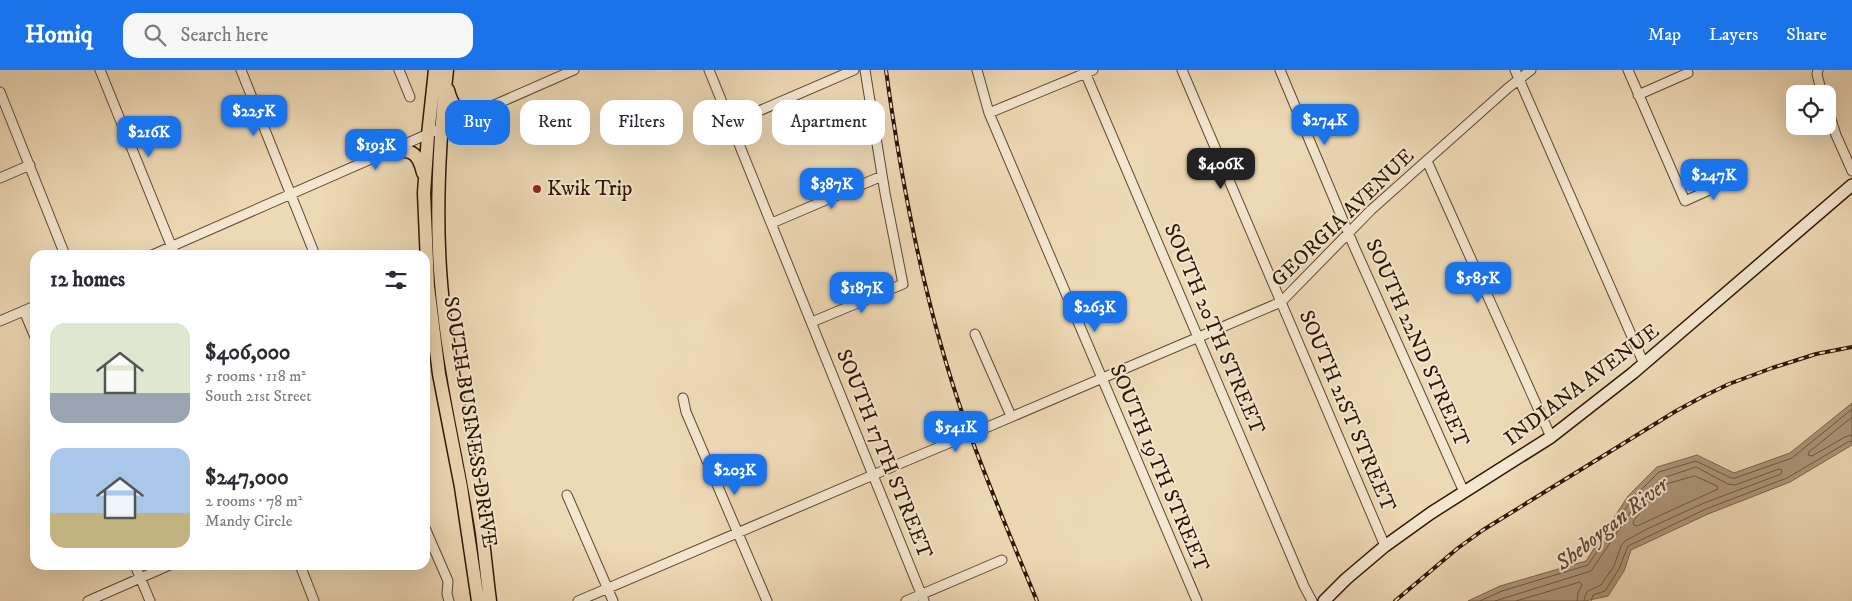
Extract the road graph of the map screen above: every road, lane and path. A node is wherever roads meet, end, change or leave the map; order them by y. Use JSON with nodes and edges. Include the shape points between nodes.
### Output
{"nodes":[{"id":1,"x":100,"y":70,"type":"edge"},
{"id":2,"x":241,"y":70,"type":"edge"},
{"id":3,"x":400,"y":70,"type":"edge"},
{"id":4,"x":435,"y":70,"type":"edge"},
{"id":5,"x":574,"y":70,"type":"edge"},
{"id":6,"x":709,"y":70,"type":"edge"},
{"id":7,"x":854,"y":70,"type":"edge"},
{"id":8,"x":865,"y":70,"type":"edge"},
{"id":9,"x":977,"y":70,"type":"edge"},
{"id":10,"x":1182,"y":70,"type":"edge"},
{"id":11,"x":1280,"y":70,"type":"edge"},
{"id":12,"x":1515,"y":70,"type":"edge"},
{"id":13,"x":1531,"y":70,"type":"edge"},
{"id":14,"x":1628,"y":70,"type":"edge"},
{"id":15,"x":1818,"y":70,"type":"edge"},
{"id":16,"x":1088,"y":71,"type":"edge"},
{"id":17,"x":1688,"y":73,"type":"dead end"},
{"id":18,"x":447,"y":76,"type":"edge"},
{"id":19,"x":1519,"y":79,"type":"junction"},
{"id":20,"x":1820,"y":85,"type":"edge"},
{"id":21,"x":0,"y":92,"type":"edge"},
{"id":22,"x":1638,"y":95,"type":"junction"},
{"id":23,"x":410,"y":97,"type":"dead end"},
{"id":24,"x":451,"y":100,"type":"edge"},
{"id":25,"x":507,"y":100,"type":"edge"},
{"id":26,"x":721,"y":100,"type":"edge"},
{"id":27,"x":762,"y":110,"type":"edge"},
{"id":28,"x":989,"y":113,"type":"junction"},
{"id":29,"x":445,"y":127,"type":"edge"},
{"id":30,"x":441,"y":129,"type":"junction"},
{"id":31,"x":1836,"y":134,"type":"edge"},
{"id":32,"x":428,"y":135,"type":"junction"},
{"id":33,"x":740,"y":145,"type":"edge"},
{"id":34,"x":389,"y":152,"type":"junction"},
{"id":35,"x":1427,"y":161,"type":"junction"},
{"id":36,"x":30,"y":165,"type":"junction"},
{"id":37,"x":1852,"y":172,"type":"edge"},
{"id":38,"x":882,"y":176,"type":"junction"},
{"id":39,"x":0,"y":178,"type":"edge"},
{"id":40,"x":1734,"y":180,"type":"dead end"},
{"id":41,"x":425,"y":184,"type":"junction"},
{"id":42,"x":1852,"y":185,"type":"edge"},
{"id":43,"x":290,"y":194,"type":"junction"},
{"id":44,"x":772,"y":223,"type":"junction"},
{"id":45,"x":1348,"y":232,"type":"junction"},
{"id":46,"x":63,"y":250,"type":"edge"},
{"id":47,"x":173,"y":250,"type":"edge"},
{"id":48,"x":175,"y":250,"type":"edge"},
{"id":49,"x":313,"y":250,"type":"edge"},
{"id":50,"x":427,"y":250,"type":"edge"},
{"id":51,"x":1281,"y":302,"type":"junction"},
{"id":52,"x":430,"y":306,"type":"edge"},
{"id":53,"x":30,"y":308,"type":"edge"},
{"id":54,"x":24,"y":311,"type":"junction"},
{"id":55,"x":0,"y":321,"type":"edge"},
{"id":56,"x":812,"y":322,"type":"junction"},
{"id":57,"x":30,"y":325,"type":"edge"},
{"id":58,"x":975,"y":334,"type":"dead end"},
{"id":59,"x":1198,"y":337,"type":"junction"},
{"id":60,"x":1644,"y":364,"type":"junction"},
{"id":61,"x":1102,"y":378,"type":"junction"},
{"id":62,"x":682,"y":398,"type":"dead end"},
{"id":63,"x":1011,"y":416,"type":"junction"},
{"id":64,"x":1551,"y":437,"type":"junction"},
{"id":65,"x":873,"y":476,"type":"junction"},
{"id":66,"x":1464,"y":492,"type":"junction"},
{"id":67,"x":567,"y":495,"type":"dead end"},
{"id":68,"x":738,"y":533,"type":"junction"},
{"id":69,"x":430,"y":540,"type":"edge"},
{"id":70,"x":1385,"y":546,"type":"junction"},
{"id":71,"x":1002,"y":560,"type":"dead end"},
{"id":72,"x":137,"y":570,"type":"edge"},
{"id":73,"x":158,"y":570,"type":"edge"},
{"id":74,"x":302,"y":570,"type":"edge"},
{"id":75,"x":140,"y":578,"type":"junction"},
{"id":76,"x":607,"y":588,"type":"junction"},
{"id":77,"x":923,"y":598,"type":"edge"},
{"id":78,"x":88,"y":601,"type":"edge"},
{"id":79,"x":150,"y":601,"type":"edge"},
{"id":80,"x":314,"y":601,"type":"edge"},
{"id":81,"x":449,"y":601,"type":"edge"},
{"id":82,"x":478,"y":601,"type":"edge"},
{"id":83,"x":490,"y":601,"type":"edge"},
{"id":84,"x":578,"y":601,"type":"edge"},
{"id":85,"x":613,"y":601,"type":"edge"},
{"id":86,"x":767,"y":601,"type":"edge"},
{"id":87,"x":906,"y":601,"type":"edge"},
{"id":88,"x":1197,"y":601,"type":"edge"},
{"id":89,"x":1312,"y":601,"type":"edge"},
{"id":90,"x":1324,"y":601,"type":"edge"}],
"edges":[{"from":1,"to":47,"type":"street"},
{"from":2,"to":43,"type":"street"},
{"from":3,"to":23,"type":"street"},
{"from":4,"to":32,"type":"main road","name":"SOUTH BUSINESS DRIVE"},
{"from":5,"to":25,"type":"street"},
{"from":6,"to":26,"type":"street","name":"SOUTH 17TH STREET"},
{"from":7,"to":27,"type":"street"},
{"from":8,"to":38,"type":"street"},
{"from":9,"to":28,"type":"street","name":"SOUTH 19TH STREET"},
{"from":10,"to":51,"type":"street","name":"SOUTH 21ST STREET"},
{"from":11,"to":45,"type":"street","name":"SOUTH 22ND STREET"},
{"from":12,"to":19,"type":"street"},
{"from":13,"to":19,"type":"street","name":"GEORGIA AVENUE"},
{"from":14,"to":22,"type":"street"},
{"from":15,"to":20,"type":"street"},
{"from":16,"to":28,"type":"street"},
{"from":16,"to":59,"type":"street","name":"SOUTH 20TH STREET"},
{"from":17,"to":22,"type":"street"},
{"from":18,"to":24,"type":"main road"},
{"from":18,"to":30,"type":"main road","name":"SOUTH BUSINESS DRIVE"},
{"from":19,"to":35,"type":"street","name":"GEORGIA AVENUE"},
{"from":19,"to":60,"type":"street"},
{"from":21,"to":36,"type":"street"},
{"from":22,"to":40,"type":"street","via":[[1685,201]]},
{"from":28,"to":61,"type":"street","name":"SOUTH 19TH STREET"},
{"from":29,"to":30,"type":"street"},
{"from":30,"to":32,"type":"street"},
{"from":30,"to":83,"type":"main road","name":"SOUTH BUSINESS DRIVE","via":[[438,234],[443,311],[482,533]]},
{"from":31,"to":37,"type":"street"},
{"from":32,"to":34,"type":"street"},
{"from":32,"to":41,"type":"main road","name":"SOUTH BUSINESS DRIVE"},
{"from":33,"to":44,"type":"street","name":"SOUTH 17TH STREET"},
{"from":34,"to":41,"type":"main road","via":[[407,151],[416,156]]},
{"from":34,"to":43,"type":"street"},
{"from":35,"to":45,"type":"street","name":"GEORGIA AVENUE"},
{"from":35,"to":64,"type":"street"},
{"from":36,"to":39,"type":"street"},
{"from":36,"to":46,"type":"street"},
{"from":38,"to":44,"type":"street"},
{"from":38,"to":56,"type":"street","via":[[903,284]]},
{"from":41,"to":50,"type":"main road","name":"SOUTH BUSINESS DRIVE"},
{"from":42,"to":60,"type":"main road","name":"INDIANA AVENUE"},
{"from":43,"to":48,"type":"street"},
{"from":43,"to":49,"type":"street"},
{"from":44,"to":56,"type":"street","name":"SOUTH 17TH STREET"},
{"from":45,"to":51,"type":"street","name":"GEORGIA AVENUE"},
{"from":45,"to":66,"type":"street","name":"SOUTH 22ND STREET"},
{"from":51,"to":59,"type":"street","name":"GEORGIA AVENUE"},
{"from":51,"to":70,"type":"street","name":"SOUTH 21ST STREET"},
{"from":52,"to":82,"type":"main road","name":"SOUTH BUSINESS DRIVE"},
{"from":53,"to":54,"type":"street"},
{"from":54,"to":55,"type":"street"},
{"from":54,"to":57,"type":"street"},
{"from":56,"to":65,"type":"street","name":"SOUTH 17TH STREET"},
{"from":58,"to":63,"type":"street"},
{"from":59,"to":61,"type":"street","name":"GEORGIA AVENUE"},
{"from":59,"to":89,"type":"street","name":"SOUTH 20TH STREET"},
{"from":60,"to":64,"type":"main road","name":"INDIANA AVENUE"},
{"from":61,"to":63,"type":"street","name":"GEORGIA AVENUE"},
{"from":61,"to":88,"type":"street","name":"SOUTH 19TH STREET"},
{"from":62,"to":68,"type":"street"},
{"from":63,"to":65,"type":"street","name":"GEORGIA AVENUE","bridge":true},
{"from":64,"to":66,"type":"main road","name":"INDIANA AVENUE"},
{"from":65,"to":68,"type":"street","name":"GEORGIA AVENUE"},
{"from":65,"to":77,"type":"street","name":"SOUTH 17TH STREET"},
{"from":66,"to":70,"type":"main road","name":"INDIANA AVENUE"},
{"from":67,"to":76,"type":"street"},
{"from":68,"to":76,"type":"street","name":"GEORGIA AVENUE"},
{"from":68,"to":86,"type":"street"},
{"from":69,"to":81,"type":"street","via":[[448,581]]},
{"from":70,"to":90,"type":"main road","name":"INDIANA AVENUE"},
{"from":71,"to":77,"type":"street"},
{"from":72,"to":75,"type":"street"},
{"from":73,"to":75,"type":"street"},
{"from":74,"to":80,"type":"street"},
{"from":75,"to":78,"type":"street"},
{"from":75,"to":79,"type":"street"},
{"from":76,"to":84,"type":"street","name":"GEORGIA AVENUE"},
{"from":76,"to":85,"type":"street"},
{"from":77,"to":87,"type":"street"}]}
